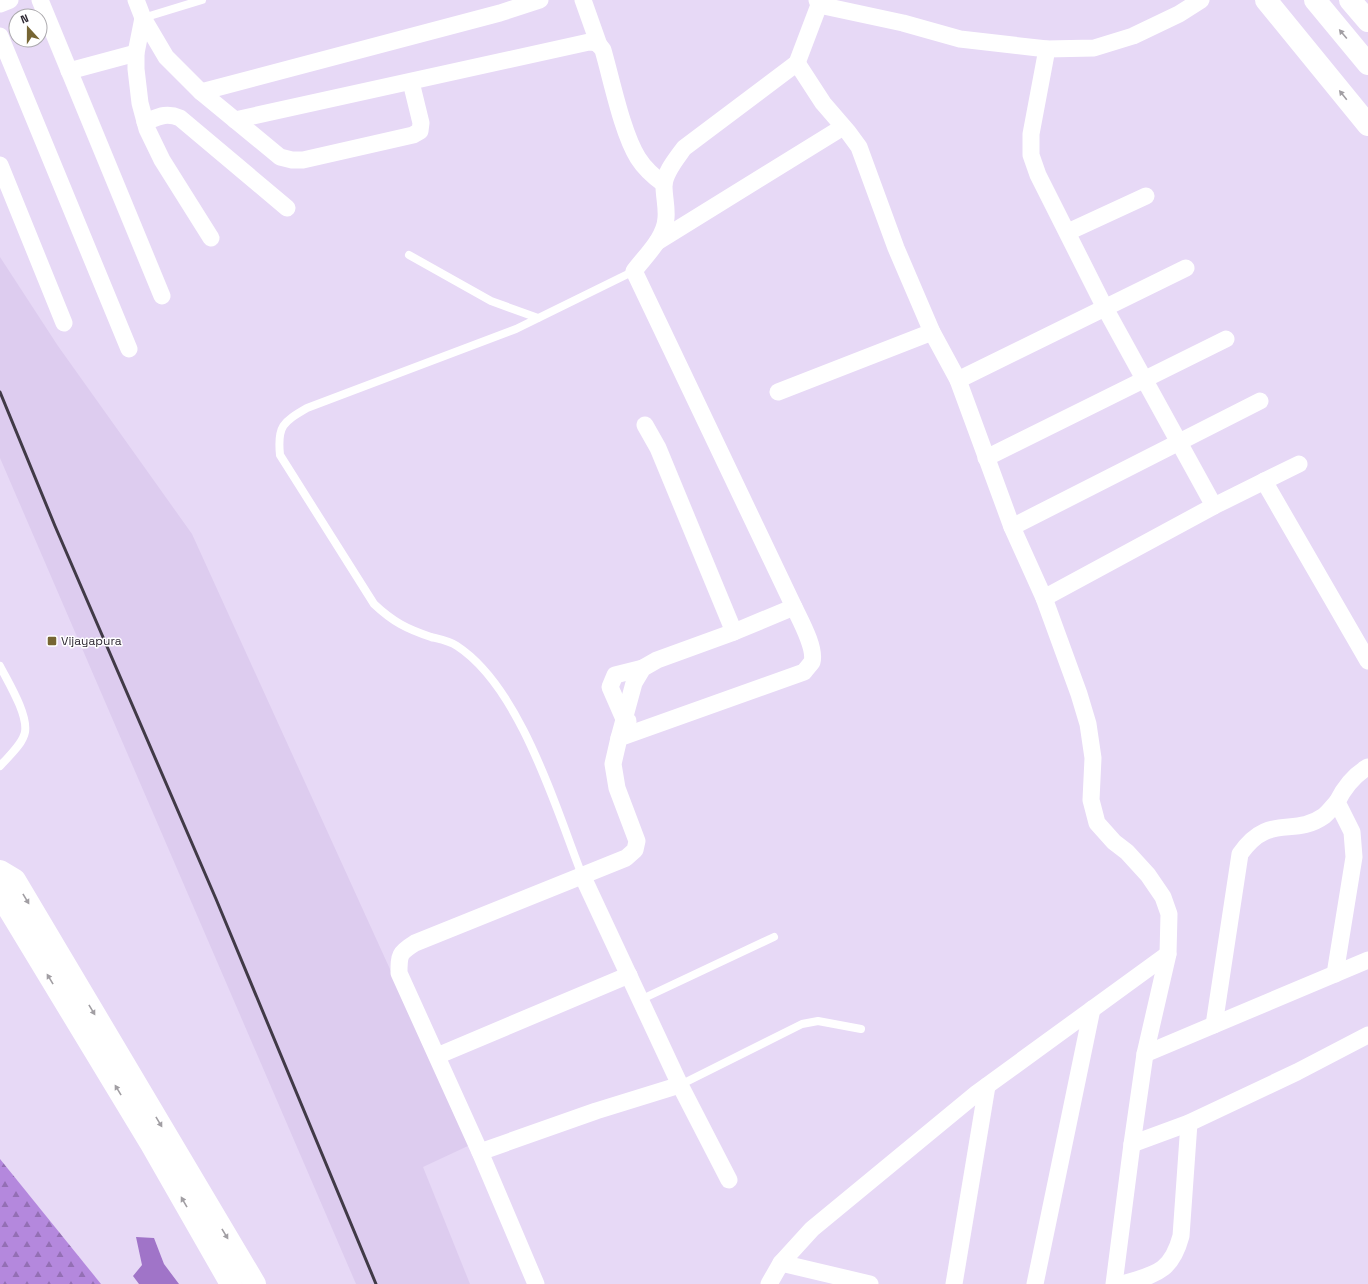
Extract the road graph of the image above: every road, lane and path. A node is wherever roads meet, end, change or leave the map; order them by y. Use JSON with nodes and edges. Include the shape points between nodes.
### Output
{"nodes":[{"id":1,"x":10,"y":0,"type":"edge"},
{"id":2,"x":40,"y":0,"type":"edge"},
{"id":3,"x":136,"y":0,"type":"edge"},
{"id":4,"x":202,"y":0,"type":"edge"},
{"id":5,"x":540,"y":0,"type":"edge"},
{"id":6,"x":583,"y":0,"type":"edge"},
{"id":7,"x":1201,"y":0,"type":"edge"},
{"id":8,"x":1266,"y":0,"type":"edge"},
{"id":9,"x":1315,"y":0,"type":"edge"},
{"id":10,"x":1350,"y":0,"type":"edge"},
{"id":11,"x":818,"y":2,"type":"edge"},
{"id":12,"x":0,"y":4,"type":"edge"},
{"id":13,"x":143,"y":18,"type":"junction"},
{"id":14,"x":1368,"y":21,"type":"edge"},
{"id":15,"x":0,"y":36,"type":"edge"},
{"id":16,"x":600,"y":44,"type":"junction"},
{"id":17,"x":1047,"y":49,"type":"junction"},
{"id":18,"x":136,"y":53,"type":"junction"},
{"id":19,"x":797,"y":63,"type":"junction"},
{"id":20,"x":1368,"y":64,"type":"edge"},
{"id":21,"x":69,"y":71,"type":"junction"},
{"id":22,"x":411,"y":82,"type":"junction"},
{"id":23,"x":201,"y":92,"type":"junction"},
{"id":24,"x":235,"y":120,"type":"junction"},
{"id":25,"x":145,"y":122,"type":"junction"},
{"id":26,"x":1368,"y":125,"type":"edge"},
{"id":27,"x":843,"y":127,"type":"junction"},
{"id":28,"x":0,"y":165,"type":"edge"},
{"id":29,"x":664,"y":184,"type":"junction"},
{"id":30,"x":1146,"y":196,"type":"dead end"},
{"id":31,"x":287,"y":208,"type":"dead end"},
{"id":32,"x":1068,"y":232,"type":"junction"},
{"id":33,"x":212,"y":238,"type":"dead end"},
{"id":34,"x":657,"y":242,"type":"junction"},
{"id":35,"x":409,"y":255,"type":"dead end"},
{"id":36,"x":1186,"y":268,"type":"dead end"},
{"id":37,"x":634,"y":271,"type":"junction"},
{"id":38,"x":162,"y":296,"type":"dead end"},
{"id":39,"x":1106,"y":308,"type":"junction"},
{"id":40,"x":538,"y":318,"type":"junction"},
{"id":41,"x":64,"y":323,"type":"dead end"},
{"id":42,"x":932,"y":332,"type":"junction"},
{"id":43,"x":1226,"y":339,"type":"dead end"},
{"id":44,"x":130,"y":349,"type":"dead end"},
{"id":45,"x":958,"y":380,"type":"junction"},
{"id":46,"x":1144,"y":380,"type":"junction"},
{"id":47,"x":778,"y":392,"type":"dead end"},
{"id":48,"x":1260,"y":401,"type":"dead end"},
{"id":49,"x":645,"y":425,"type":"dead end"},
{"id":50,"x":1179,"y":444,"type":"junction"},
{"id":51,"x":986,"y":458,"type":"junction"},
{"id":52,"x":1299,"y":464,"type":"dead end"},
{"id":53,"x":1264,"y":481,"type":"junction"},
{"id":54,"x":1214,"y":506,"type":"junction"},
{"id":55,"x":1012,"y":527,"type":"junction"},
{"id":56,"x":1044,"y":598,"type":"junction"},
{"id":57,"x":794,"y":607,"type":"junction"},
{"id":58,"x":734,"y":632,"type":"junction"},
{"id":59,"x":1368,"y":661,"type":"edge"},
{"id":60,"x":0,"y":666,"type":"edge"},
{"id":61,"x":624,"y":719,"type":"junction"},
{"id":62,"x":641,"y":730,"type":"junction"},
{"id":63,"x":619,"y":738,"type":"junction"},
{"id":64,"x":0,"y":766,"type":"edge"},
{"id":65,"x":1368,"y":767,"type":"edge"},
{"id":66,"x":1337,"y":802,"type":"junction"},
{"id":67,"x":0,"y":871,"type":"edge"},
{"id":68,"x":582,"y":875,"type":"junction"},
{"id":69,"x":0,"y":892,"type":"edge"},
{"id":70,"x":774,"y":937,"type":"dead end"},
{"id":71,"x":1168,"y":954,"type":"junction"},
{"id":72,"x":1368,"y":960,"type":"edge"},
{"id":73,"x":1335,"y":974,"type":"junction"},
{"id":74,"x":629,"y":975,"type":"junction"},
{"id":75,"x":640,"y":1000,"type":"junction"},
{"id":76,"x":1092,"y":1009,"type":"junction"},
{"id":77,"x":1214,"y":1025,"type":"junction"},
{"id":78,"x":861,"y":1029,"type":"dead end"},
{"id":79,"x":1368,"y":1035,"type":"edge"},
{"id":80,"x":1145,"y":1054,"type":"junction"},
{"id":81,"x":437,"y":1056,"type":"junction"},
{"id":82,"x":680,"y":1085,"type":"junction"},
{"id":83,"x":987,"y":1086,"type":"junction"},
{"id":84,"x":1189,"y":1123,"type":"junction"},
{"id":85,"x":1132,"y":1144,"type":"junction"},
{"id":86,"x":480,"y":1152,"type":"junction"},
{"id":87,"x":730,"y":1180,"type":"dead end"},
{"id":88,"x":781,"y":1263,"type":"junction"},
{"id":89,"x":231,"y":1284,"type":"edge"},
{"id":90,"x":255,"y":1284,"type":"edge"},
{"id":91,"x":536,"y":1284,"type":"edge"},
{"id":92,"x":769,"y":1284,"type":"edge"},
{"id":93,"x":870,"y":1284,"type":"edge"},
{"id":94,"x":954,"y":1284,"type":"edge"},
{"id":95,"x":1035,"y":1284,"type":"edge"},
{"id":96,"x":1114,"y":1284,"type":"edge"},
{"id":97,"x":1122,"y":1284,"type":"edge"}],
"edges":[{"from":1,"to":12,"type":"street"},
{"from":2,"to":21,"type":"street"},
{"from":3,"to":13,"type":"street"},
{"from":4,"to":13,"type":"lane"},
{"from":5,"to":23,"type":"street","via":[[500,13]]},
{"from":6,"to":16,"type":"street"},
{"from":7,"to":17,"type":"street","via":[[1133,36],[1094,48]]},
{"from":26,"to":8,"type":"main road","one_way":true},
{"from":20,"to":9,"type":"main road","one_way":true},
{"from":10,"to":14,"type":"main road"},
{"from":11,"to":17,"type":"street","via":[[960,39]]},
{"from":11,"to":19,"type":"street"},
{"from":13,"to":18,"type":"street"},
{"from":13,"to":23,"type":"street","via":[[166,57]]},
{"from":15,"to":44,"type":"street"},
{"from":16,"to":22,"type":"street","via":[[589,42]]},
{"from":16,"to":29,"type":"street","via":[[626,130],[638,158],[652,175]]},
{"from":17,"to":32,"type":"street","via":[[1031,134],[1031,155]]},
{"from":18,"to":21,"type":"street"},
{"from":18,"to":25,"type":"street","via":[[140,103]]},
{"from":19,"to":27,"type":"street","via":[[823,104]]},
{"from":19,"to":29,"type":"street","via":[[684,148]]},
{"from":21,"to":38,"type":"street"},
{"from":22,"to":24,"type":"street"},
{"from":22,"to":24,"type":"street","via":[[421,123],[420,131],[413,135],[303,160],[280,157]]},
{"from":23,"to":24,"type":"street"},
{"from":25,"to":31,"type":"street","via":[[172,114],[180,118]]},
{"from":25,"to":33,"type":"street","via":[[159,155]]},
{"from":27,"to":34,"type":"street"},
{"from":27,"to":42,"type":"street","via":[[859,147],[866,162],[896,248]]},
{"from":28,"to":41,"type":"street"},
{"from":29,"to":34,"type":"street","via":[[666,218]]},
{"from":30,"to":32,"type":"street"},
{"from":32,"to":39,"type":"street"},
{"from":34,"to":37,"type":"street"},
{"from":35,"to":40,"type":"lane","via":[[491,301]]},
{"from":36,"to":39,"type":"street"},
{"from":37,"to":40,"type":"lane"},
{"from":37,"to":57,"type":"street"},
{"from":39,"to":45,"type":"street"},
{"from":39,"to":46,"type":"street"},
{"from":40,"to":68,"type":"lane","via":[[516,329],[307,408],[288,419],[278,437],[280,455],[374,604],[389,619],[410,630],[456,645],[485,670],[504,695],[536,756]]},
{"from":42,"to":45,"type":"street"},
{"from":42,"to":47,"type":"street"},
{"from":43,"to":46,"type":"street"},
{"from":45,"to":51,"type":"street"},
{"from":46,"to":50,"type":"street"},
{"from":46,"to":51,"type":"street"},
{"from":48,"to":50,"type":"street"},
{"from":49,"to":58,"type":"street","via":[[658,448]]},
{"from":50,"to":54,"type":"street"},
{"from":50,"to":55,"type":"street"},
{"from":51,"to":55,"type":"street"},
{"from":52,"to":53,"type":"street"},
{"from":53,"to":54,"type":"street"},
{"from":53,"to":59,"type":"street"},
{"from":54,"to":56,"type":"street"},
{"from":55,"to":56,"type":"street"},
{"from":56,"to":71,"type":"street","via":[[1088,724],[1093,758],[1091,800],[1098,823],[1148,875],[1163,897],[1169,914]]},
{"from":57,"to":58,"type":"street"},
{"from":57,"to":62,"type":"street","via":[[812,653],[812,662],[804,672]]},
{"from":58,"to":61,"type":"street","via":[[657,660],[643,668],[634,683]]},
{"from":60,"to":64,"type":"lane","via":[[25,722],[25,733],[19,744]]},
{"from":61,"to":62,"type":"street"},
{"from":61,"to":63,"type":"street"},
{"from":62,"to":63,"type":"street"},
{"from":63,"to":68,"type":"street","via":[[613,764],[617,788],[636,841],[635,850],[626,858]]},
{"from":65,"to":66,"type":"street","via":[[1345,787]]},
{"from":66,"to":73,"type":"street","via":[[1352,832],[1354,857]]},
{"from":66,"to":77,"type":"street","via":[[1324,816],[1306,824],[1269,829],[1259,834],[1240,854]]},
{"from":67,"to":90,"type":"main road","one_way":true,"via":[[15,880]]},
{"from":68,"to":74,"type":"street"},
{"from":68,"to":81,"type":"street","via":[[415,943],[399,956],[399,973]]},
{"from":89,"to":69,"type":"main road","one_way":true,"via":[[151,1144]]},
{"from":70,"to":75,"type":"lane"},
{"from":71,"to":76,"type":"street"},
{"from":71,"to":80,"type":"street"},
{"from":72,"to":73,"type":"street"},
{"from":73,"to":77,"type":"street"},
{"from":74,"to":75,"type":"street"},
{"from":74,"to":81,"type":"street"},
{"from":75,"to":82,"type":"street"},
{"from":76,"to":83,"type":"street"},
{"from":76,"to":95,"type":"street"},
{"from":77,"to":80,"type":"street"},
{"from":78,"to":82,"type":"lane","via":[[818,1021],[802,1024]]},
{"from":79,"to":84,"type":"street"},
{"from":80,"to":85,"type":"street"},
{"from":81,"to":86,"type":"street"},
{"from":82,"to":86,"type":"street","via":[[596,1111]]},
{"from":82,"to":87,"type":"street"},
{"from":83,"to":88,"type":"street","via":[[812,1229]]},
{"from":83,"to":94,"type":"street"},
{"from":84,"to":85,"type":"street"},
{"from":84,"to":97,"type":"street","via":[[1181,1236],[1177,1253],[1160,1272]]},
{"from":85,"to":96,"type":"street"},
{"from":86,"to":91,"type":"street"},
{"from":88,"to":92,"type":"street"},
{"from":88,"to":93,"type":"street"}]}
